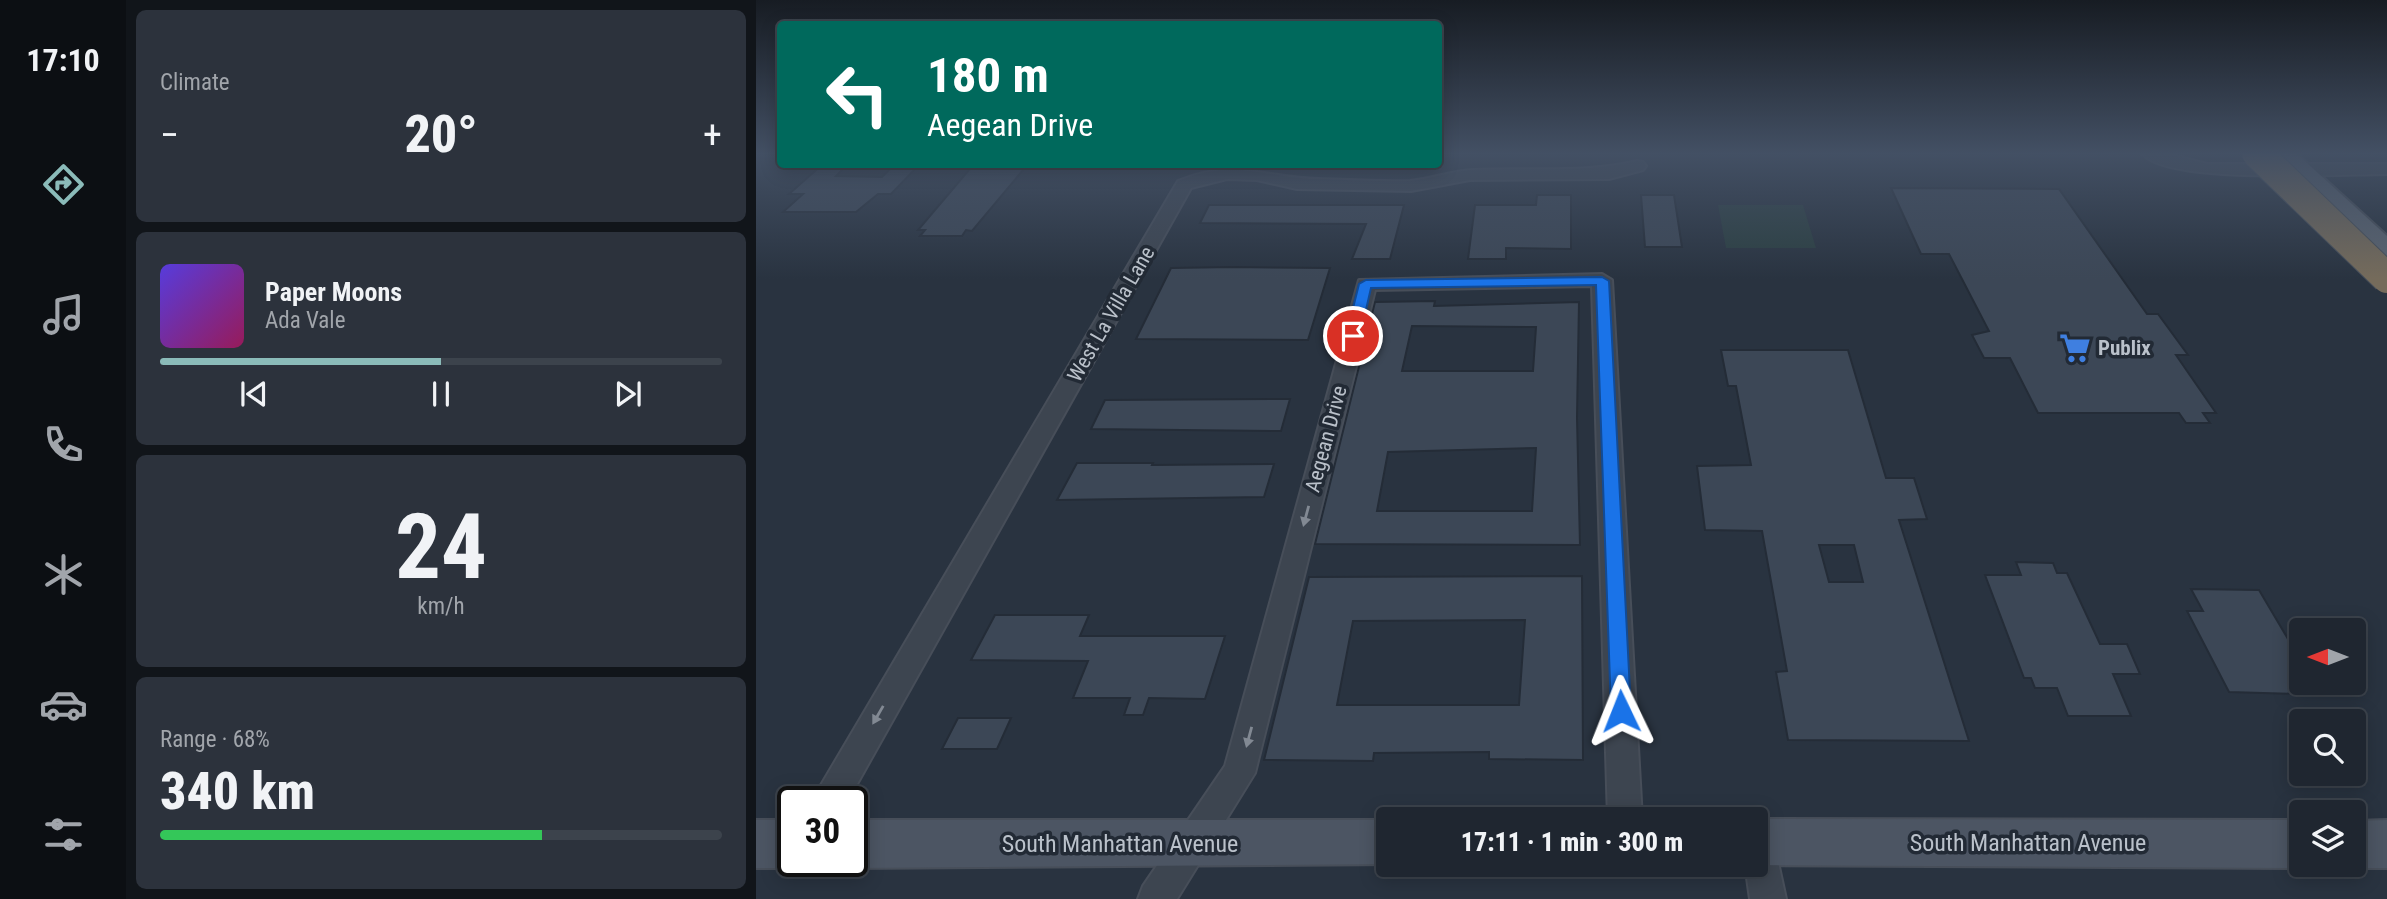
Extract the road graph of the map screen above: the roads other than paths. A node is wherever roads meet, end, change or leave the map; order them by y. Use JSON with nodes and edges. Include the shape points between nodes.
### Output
{"nodes":[{"id":1,"x":1178,"y":195,"type":"edge"},
{"id":2,"x":2302,"y":195,"type":"edge"},
{"id":3,"x":2305,"y":195,"type":"edge"},
{"id":4,"x":2316,"y":195,"type":"edge"},
{"id":5,"x":2383,"y":255,"type":"edge"},
{"id":6,"x":2387,"y":278,"type":"edge"},
{"id":7,"x":2387,"y":291,"type":"edge"},
{"id":8,"x":837,"y":786,"type":"edge"},
{"id":9,"x":1624,"y":807,"type":"edge"},
{"id":10,"x":1768,"y":842,"type":"edge"},
{"id":11,"x":1376,"y":843,"type":"edge"},
{"id":12,"x":756,"y":844,"type":"edge"},
{"id":13,"x":777,"y":844,"type":"edge"},
{"id":14,"x":868,"y":844,"type":"edge"},
{"id":15,"x":1192,"y":844,"type":"junction"},
{"id":16,"x":2289,"y":844,"type":"edge"},
{"id":17,"x":2366,"y":844,"type":"edge"},
{"id":18,"x":2387,"y":844,"type":"edge"},
{"id":19,"x":1764,"y":877,"type":"edge"},
{"id":20,"x":1156,"y":899,"type":"edge"},
{"id":21,"x":1768,"y":899,"type":"edge"}],
"edges":[{"from":1,"to":8,"type":"street","name":"West La Villa Lane","one_way":true},
{"from":2,"to":7,"type":"main road"},
{"from":3,"to":6,"type":"highway","bridge":true},
{"from":4,"to":5,"type":"main road"},
{"from":9,"to":15,"type":"street","name":"Aegean Drive","one_way":true,"via":[[1602,281],[1366,284],[1239,773]]},
{"from":10,"to":16,"type":"main road","name":"South Manhattan Avenue"},
{"from":11,"to":15,"type":"main road","name":"South Manhattan Avenue"},
{"from":12,"to":13,"type":"main road"},
{"from":14,"to":15,"type":"main road","name":"South Manhattan Avenue"},
{"from":15,"to":20,"type":"street","name":"Aegean Drive"},
{"from":17,"to":18,"type":"main road"},
{"from":19,"to":21,"type":"street"}]}
